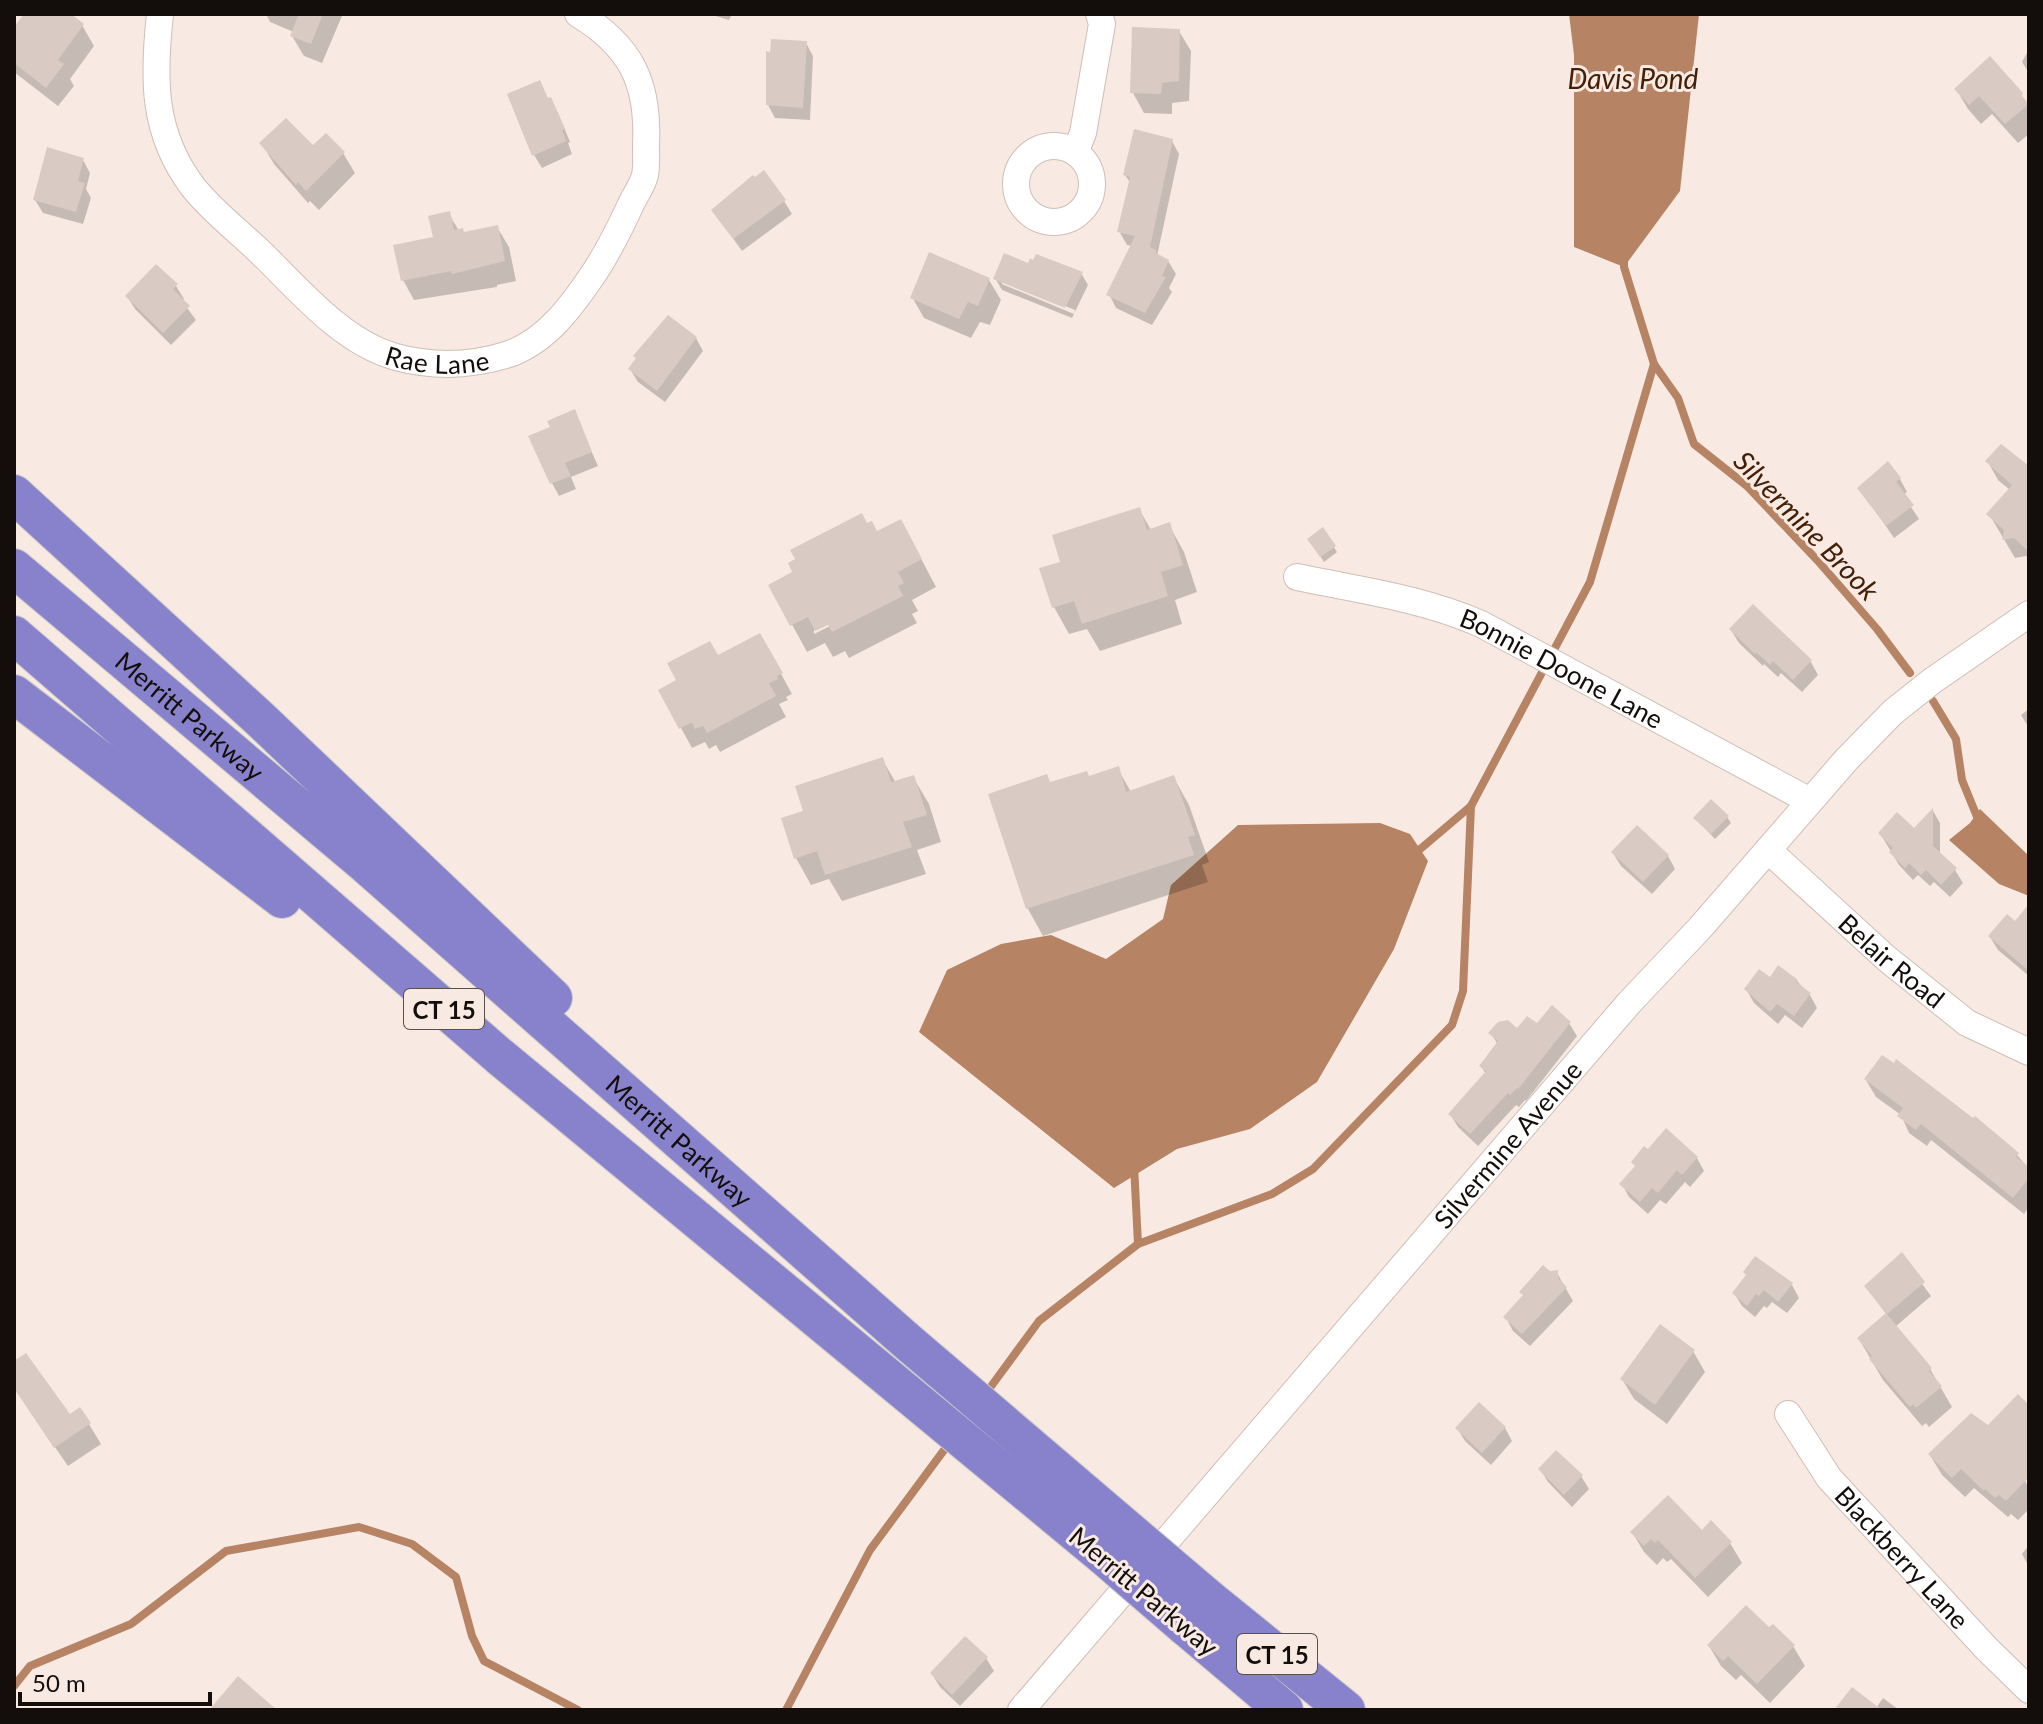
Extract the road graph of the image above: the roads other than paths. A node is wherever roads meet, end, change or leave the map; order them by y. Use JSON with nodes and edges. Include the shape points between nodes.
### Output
{"nodes":[{"id":1,"x":160,"y":14,"type":"edge"},
{"id":2,"x":578,"y":14,"type":"edge"},
{"id":3,"x":1099,"y":14,"type":"edge"},
{"id":4,"x":1075,"y":152,"type":"dead end"},
{"id":5,"x":14,"y":494,"type":"edge"},
{"id":6,"x":14,"y":568,"type":"edge"},
{"id":7,"x":1297,"y":577,"type":"dead end"},
{"id":8,"x":2029,"y":614,"type":"edge"},
{"id":9,"x":14,"y":635,"type":"edge"},
{"id":10,"x":14,"y":694,"type":"edge"},
{"id":11,"x":1810,"y":801,"type":"junction"},
{"id":12,"x":1768,"y":850,"type":"junction"},
{"id":13,"x":2029,"y":1052,"type":"edge"},
{"id":14,"x":499,"y":1056,"type":"junction"},
{"id":15,"x":707,"y":1164,"type":"junction"},
{"id":16,"x":1788,"y":1414,"type":"dead end"},
{"id":17,"x":1197,"y":1613,"type":"junction"},
{"id":18,"x":2029,"y":1690,"type":"edge"},
{"id":19,"x":1021,"y":1710,"type":"edge"},
{"id":20,"x":1284,"y":1710,"type":"edge"},
{"id":21,"x":1346,"y":1710,"type":"edge"}],
"edges":[{"from":1,"to":2,"type":"street","name":"Rae Lane","via":[[155,59],[158,111],[171,152],[194,188],[357,340],[394,357],[451,366],[511,353],[566,313],[608,252],[645,176],[647,123],[639,76],[620,48]]},
{"from":3,"to":4,"type":"street","via":[[1102,24]]},
{"from":5,"to":15,"type":"highway","via":[[517,962]]},
{"from":6,"to":15,"type":"highway","name":"Merritt Parkway","number":"CT 15","via":[[364,863]]},
{"from":7,"to":11,"type":"street","name":"Bonnie Doone Lane","via":[[1427,603],[1481,624]]},
{"from":8,"to":11,"type":"street","name":"Silvermine Avenue","via":[[1893,712]]},
{"from":9,"to":14,"type":"highway","name":"Merritt Parkway","number":"CT 15"},
{"from":10,"to":14,"type":"highway","via":[[271,891]]},
{"from":11,"to":12,"type":"street","name":"Silvermine Avenue"},
{"from":12,"to":13,"type":"street","name":"Belair Road","via":[[1886,958],[1967,1023]]},
{"from":12,"to":19,"type":"street","name":"Silvermine Avenue","via":[[1629,1003]]},
{"from":14,"to":17,"type":"highway","name":"Merritt Parkway","number":"CT 15","bridge":true,"via":[[1105,1557]]},
{"from":15,"to":17,"type":"highway","name":"Merritt Parkway","number":"CT 15","bridge":true,"via":[[1135,1536]]},
{"from":16,"to":18,"type":"street","name":"Blackberry Lane","via":[[1829,1478]]},
{"from":17,"to":20,"type":"highway","name":"Merritt Parkway","number":"CT 15"},
{"from":17,"to":21,"type":"highway","name":"Merritt Parkway","number":"CT 15"}]}
